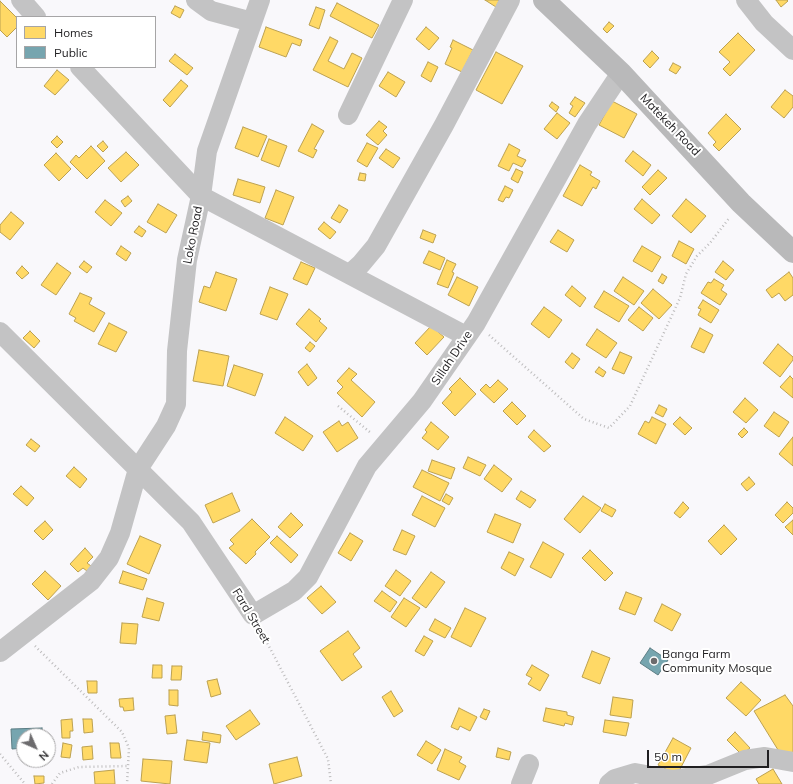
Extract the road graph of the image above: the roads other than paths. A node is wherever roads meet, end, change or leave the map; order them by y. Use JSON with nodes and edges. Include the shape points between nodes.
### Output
{"nodes":[{"id":1,"x":21,"y":0,"type":"edge"},
{"id":2,"x":196,"y":0,"type":"edge"},
{"id":3,"x":260,"y":0,"type":"edge"},
{"id":4,"x":403,"y":0,"type":"edge"},
{"id":5,"x":510,"y":0,"type":"edge"},
{"id":6,"x":544,"y":0,"type":"edge"},
{"id":7,"x":746,"y":0,"type":"edge"},
{"id":8,"x":35,"y":16,"type":"edge"},
{"id":9,"x":252,"y":22,"type":"junction"},
{"id":10,"x":793,"y":50,"type":"edge"},
{"id":11,"x":81,"y":68,"type":"edge"},
{"id":12,"x":621,"y":74,"type":"junction"},
{"id":13,"x":348,"y":115,"type":"dead end"},
{"id":14,"x":201,"y":196,"type":"junction"},
{"id":15,"x":793,"y":252,"type":"edge"},
{"id":16,"x":350,"y":274,"type":"junction"},
{"id":17,"x":471,"y":329,"type":"junction"},
{"id":18,"x":0,"y":332,"type":"edge"},
{"id":19,"x":138,"y":469,"type":"junction"},
{"id":20,"x":253,"y":615,"type":"joint"},
{"id":21,"x":0,"y":652,"type":"edge"},
{"id":22,"x":793,"y":762,"type":"edge"},
{"id":23,"x":529,"y":764,"type":"dead end"},
{"id":24,"x":521,"y":784,"type":"edge"},
{"id":25,"x":609,"y":784,"type":"edge"}],
"edges":[{"from":1,"to":8,"type":"street"},
{"from":2,"to":9,"type":"street","via":[[211,12]]},
{"from":3,"to":9,"type":"street","name":"Loko Road"},
{"from":4,"to":13,"type":"street"},
{"from":5,"to":16,"type":"street","via":[[376,246]]},
{"from":6,"to":12,"type":"street","name":"Matekeh Road"},
{"from":7,"to":10,"type":"street","via":[[764,23]]},
{"from":9,"to":14,"type":"street","name":"Loko Road","via":[[208,151]]},
{"from":11,"to":14,"type":"street"},
{"from":12,"to":15,"type":"street","name":"Matekeh Road","via":[[741,202]]},
{"from":12,"to":17,"type":"street","name":"Sillah Drive","via":[[587,124]]},
{"from":14,"to":16,"type":"street"},
{"from":14,"to":19,"type":"street","name":"Loko Road","via":[[187,260],[177,351],[176,404],[166,426]]},
{"from":16,"to":17,"type":"street"},
{"from":17,"to":20,"type":"street","name":"Sillah Drive","via":[[422,401],[367,466],[308,577],[294,592]]},
{"from":18,"to":19,"type":"street","name":"Fard Street"},
{"from":19,"to":20,"type":"street","name":"Fard Street","via":[[191,522]]},
{"from":19,"to":21,"type":"street","name":"Loko Road","via":[[120,533],[109,558],[91,581]]},
{"from":22,"to":25,"type":"street","via":[[765,757],[745,760],[708,775],[673,780],[635,773],[615,779]]},
{"from":23,"to":24,"type":"street"}]}
